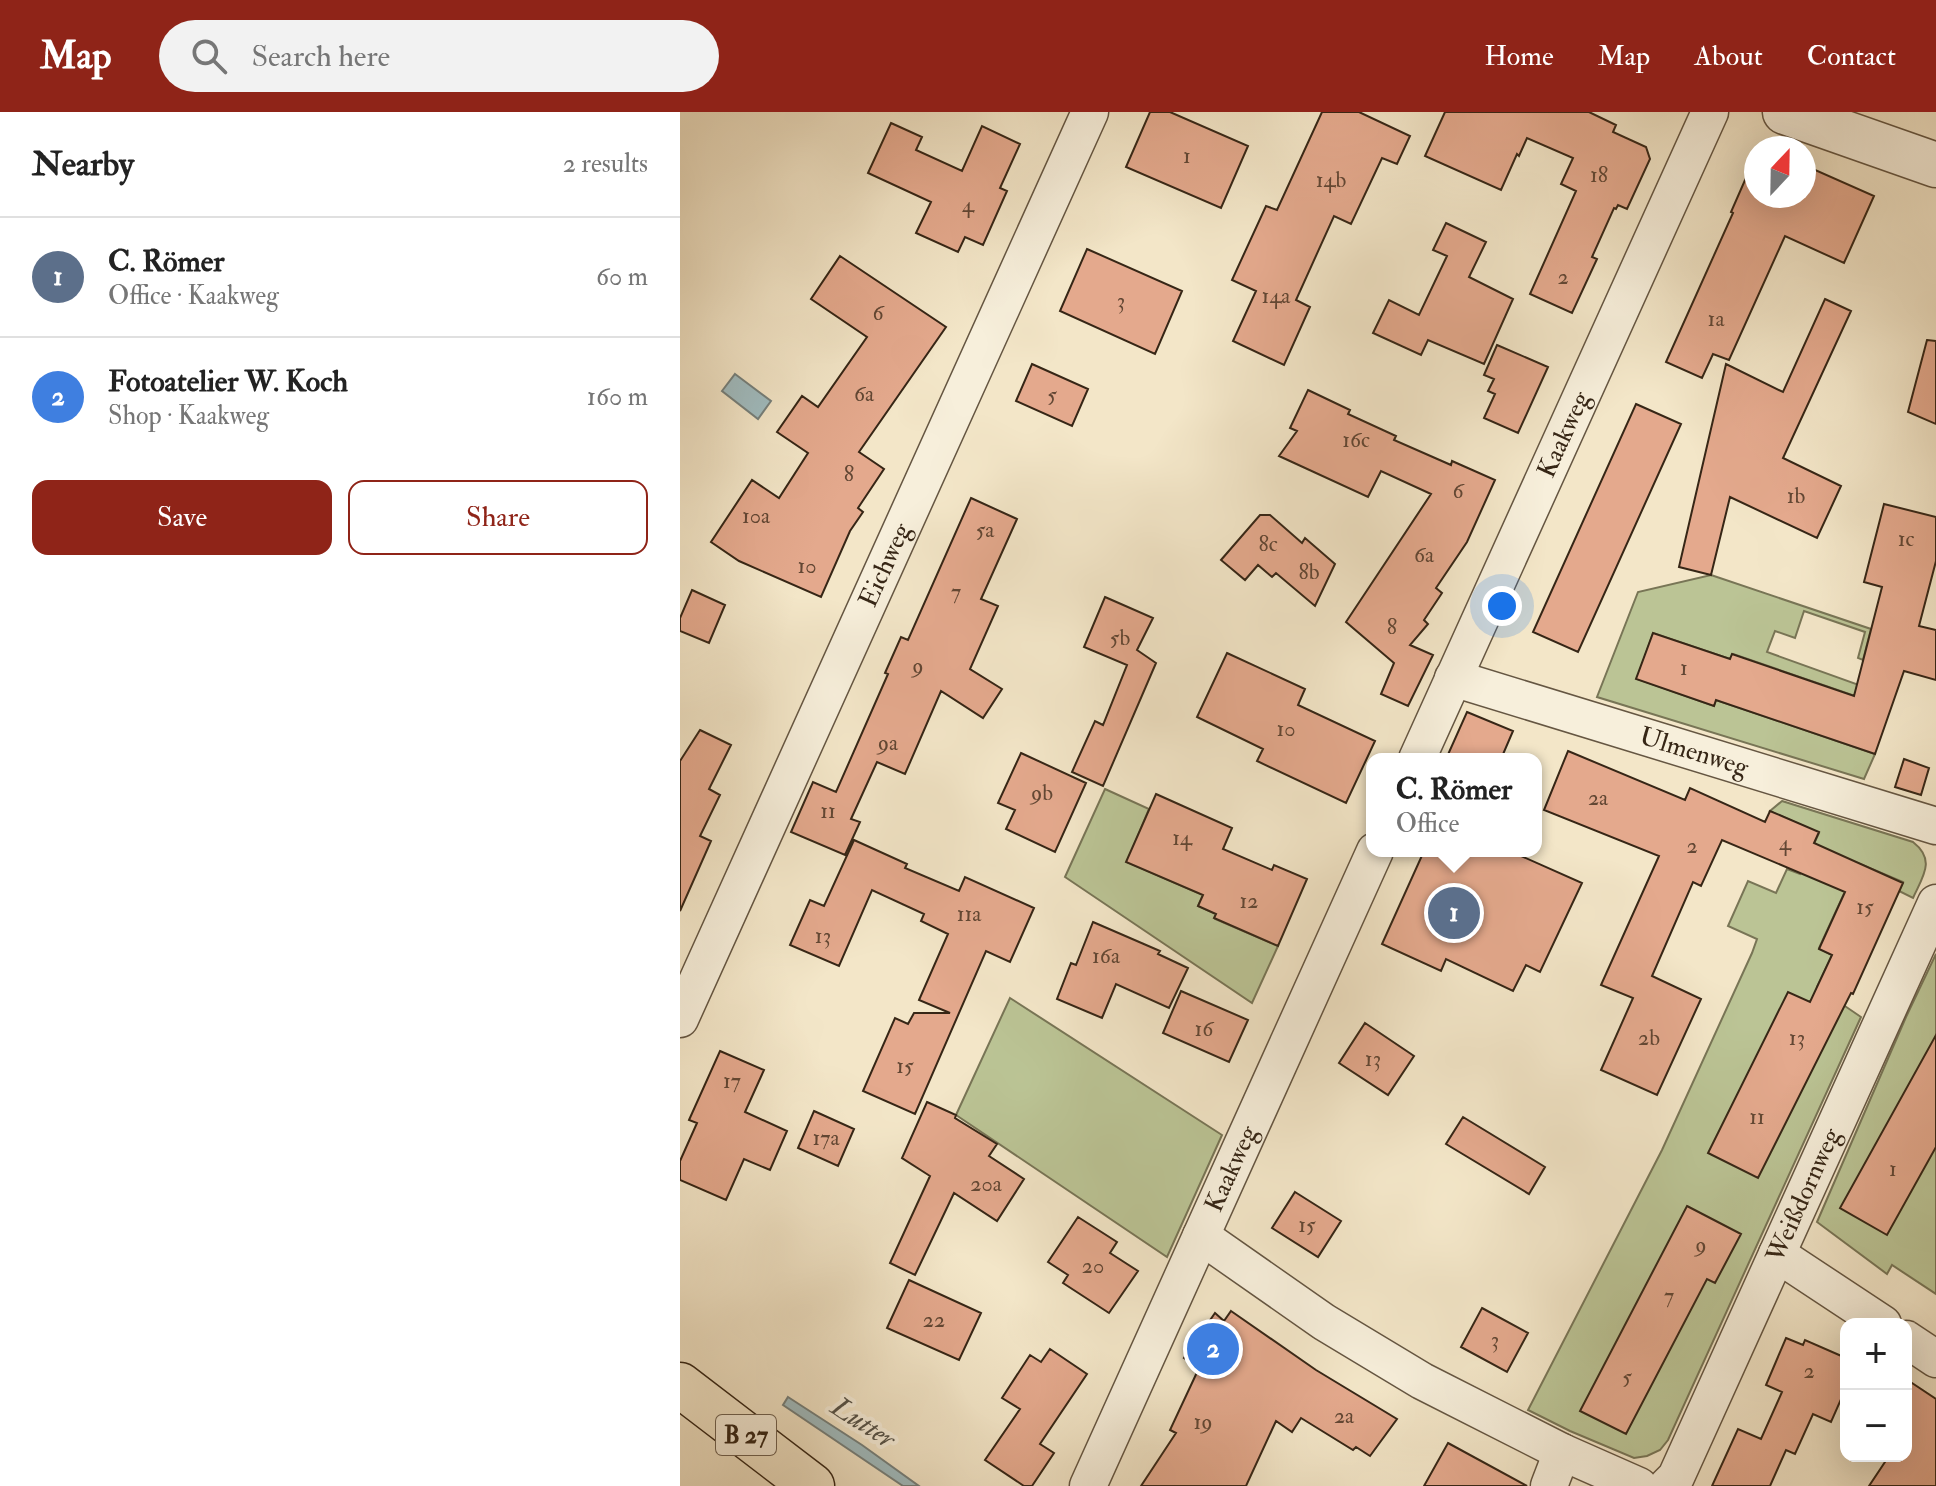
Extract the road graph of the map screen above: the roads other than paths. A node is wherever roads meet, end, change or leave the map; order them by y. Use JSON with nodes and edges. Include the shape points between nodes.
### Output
{"nodes":[{"id":1,"x":1090,"y":112,"type":"edge"},
{"id":2,"x":1710,"y":112,"type":"edge"},
{"id":3,"x":1785,"y":112,"type":"edge"},
{"id":4,"x":1936,"y":165,"type":"edge"},
{"id":5,"x":1453,"y":678,"type":"junction"},
{"id":6,"x":1420,"y":753,"type":"edge"},
{"id":7,"x":1936,"y":826,"type":"edge"},
{"id":8,"x":1372,"y":857,"type":"edge"},
{"id":9,"x":1936,"y":903,"type":"edge"},
{"id":10,"x":680,"y":1019,"type":"edge"},
{"id":11,"x":1201,"y":1236,"type":"junction"},
{"id":12,"x":1777,"y":1254,"type":"junction"},
{"id":13,"x":1874,"y":1318,"type":"edge"},
{"id":14,"x":1912,"y":1343,"type":"edge"},
{"id":15,"x":1936,"y":1359,"type":"edge"},
{"id":16,"x":680,"y":1385,"type":"edge"},
{"id":17,"x":1562,"y":1452,"type":"junction"},
{"id":18,"x":812,"y":1486,"type":"edge"},
{"id":19,"x":1088,"y":1486,"type":"edge"},
{"id":20,"x":1549,"y":1486,"type":"edge"},
{"id":21,"x":1639,"y":1486,"type":"edge"},
{"id":22,"x":1667,"y":1486,"type":"edge"}],
"edges":[{"from":1,"to":10,"type":"street","name":"Eichweg"},
{"from":2,"to":5,"type":"street","name":"Kaakweg"},
{"from":3,"to":4,"type":"street"},
{"from":5,"to":6,"type":"street","name":"Kaakweg"},
{"from":5,"to":7,"type":"street","name":"Ulmenweg"},
{"from":8,"to":11,"type":"street","name":"Kaakweg"},
{"from":9,"to":12,"type":"street","name":"Weißdornweg"},
{"from":11,"to":17,"type":"street","via":[[1324,1322],[1422,1381]]},
{"from":11,"to":19,"type":"street","name":"Kaakweg"},
{"from":12,"to":13,"type":"street"},
{"from":12,"to":22,"type":"street","name":"Weißdornweg","via":[[1676,1477]]},
{"from":14,"to":15,"type":"street"},
{"from":16,"to":18,"type":"main road","number":"B 27"},
{"from":17,"to":20,"type":"street"},
{"from":17,"to":21,"type":"street"}]}
